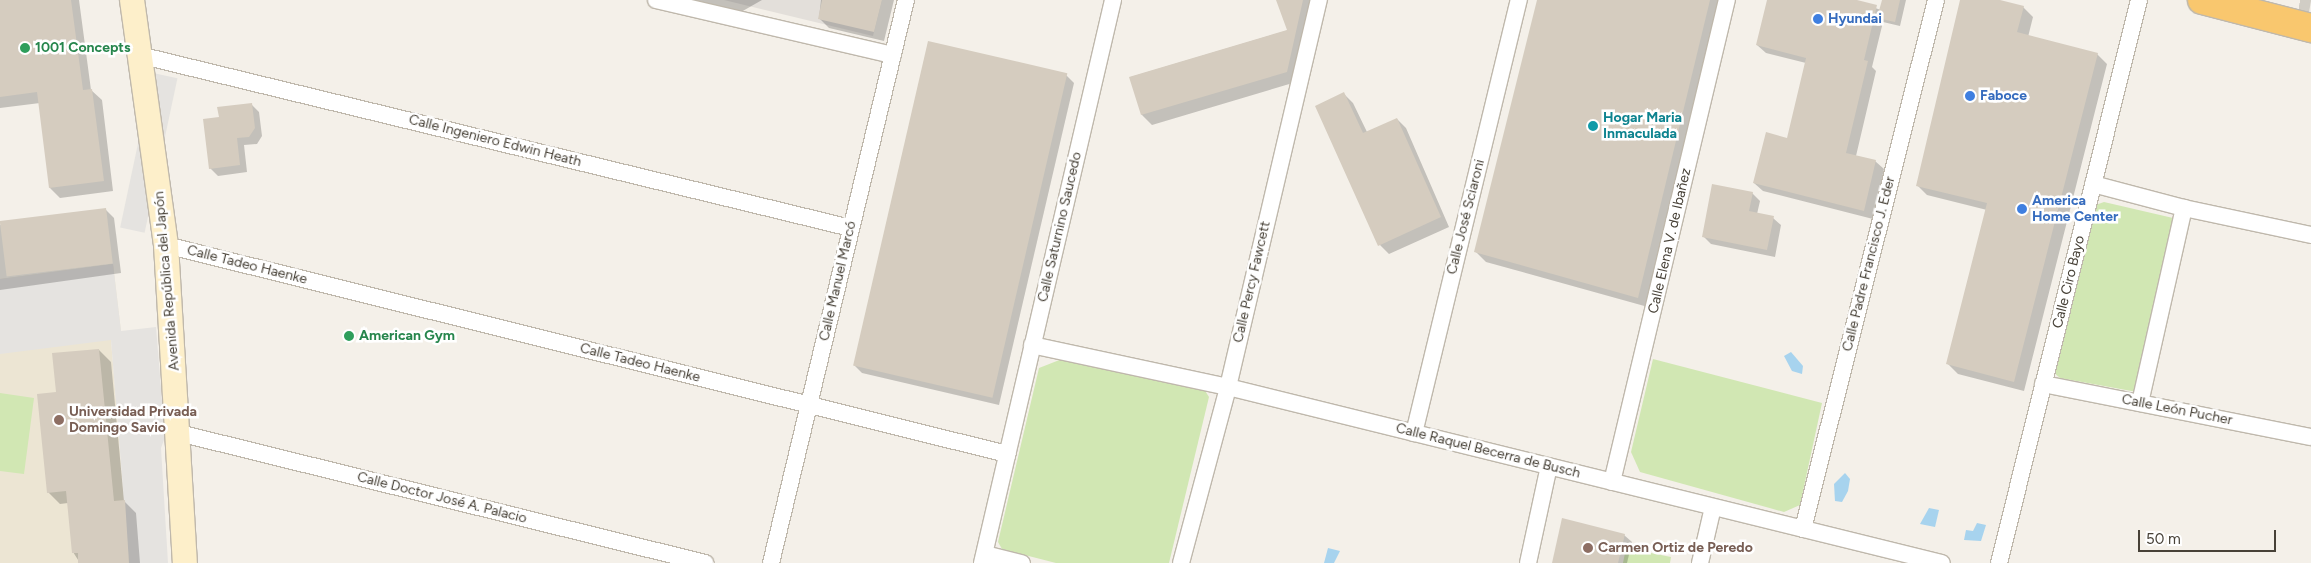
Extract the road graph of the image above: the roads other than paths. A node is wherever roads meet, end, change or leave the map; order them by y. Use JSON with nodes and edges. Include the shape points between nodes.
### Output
{"nodes":[{"id":1,"x":132,"y":0,"type":"edge"},
{"id":2,"x":656,"y":0,"type":"edge"},
{"id":3,"x":906,"y":0,"type":"edge"},
{"id":4,"x":1114,"y":0,"type":"edge"},
{"id":5,"x":1319,"y":0,"type":"edge"},
{"id":6,"x":1519,"y":0,"type":"edge"},
{"id":7,"x":1727,"y":0,"type":"edge"},
{"id":8,"x":1936,"y":0,"type":"edge"},
{"id":9,"x":2139,"y":0,"type":"edge"},
{"id":10,"x":2202,"y":0,"type":"edge"},
{"id":11,"x":2311,"y":28,"type":"edge"},
{"id":12,"x":140,"y":54,"type":"junction"},
{"id":13,"x":893,"y":55,"type":"junction"},
{"id":14,"x":2093,"y":184,"type":"junction"},
{"id":15,"x":2184,"y":208,"type":"junction"},
{"id":16,"x":851,"y":228,"type":"junction"},
{"id":17,"x":2311,"y":235,"type":"edge"},
{"id":18,"x":166,"y":244,"type":"junction"},
{"id":19,"x":1032,"y":345,"type":"junction"},
{"id":20,"x":2043,"y":384,"type":"junction"},
{"id":21,"x":1228,"y":387,"type":"junction"},
{"id":22,"x":2140,"y":403,"type":"junction"},
{"id":23,"x":809,"y":405,"type":"junction"},
{"id":24,"x":179,"y":433,"type":"junction"},
{"id":25,"x":1414,"y":433,"type":"junction"},
{"id":26,"x":2311,"y":437,"type":"edge"},
{"id":27,"x":1007,"y":454,"type":"junction"},
{"id":28,"x":1549,"y":466,"type":"junction"},
{"id":29,"x":1612,"y":482,"type":"junction"},
{"id":30,"x":1713,"y":507,"type":"junction"},
{"id":31,"x":1803,"y":529,"type":"junction"},
{"id":32,"x":984,"y":558,"type":"edge"},
{"id":33,"x":185,"y":563,"type":"edge"},
{"id":34,"x":705,"y":563,"type":"edge"},
{"id":35,"x":771,"y":563,"type":"edge"},
{"id":36,"x":1022,"y":563,"type":"edge"},
{"id":37,"x":1181,"y":563,"type":"edge"},
{"id":38,"x":1528,"y":563,"type":"edge"},
{"id":39,"x":1700,"y":563,"type":"edge"},
{"id":40,"x":1942,"y":563,"type":"edge"},
{"id":41,"x":1998,"y":563,"type":"edge"}],
"edges":[{"from":1,"to":12,"type":"street","name":"Avenida República del Japón"},
{"from":2,"to":13,"type":"street"},
{"from":3,"to":13,"type":"street","name":"Calle Manuel Marcó"},
{"from":4,"to":19,"type":"street","name":"Calle Saturnino Saucedo"},
{"from":5,"to":21,"type":"street","name":"Calle Percy Fawcett"},
{"from":6,"to":25,"type":"street","name":"Calle José Sciaroni"},
{"from":7,"to":29,"type":"street","name":"Calle Elena V. de Ibañez"},
{"from":8,"to":31,"type":"street","name":"Calle Padre Francisco J. Eder"},
{"from":9,"to":14,"type":"street","name":"Calle Ciro Bayo"},
{"from":10,"to":11,"type":"highway"},
{"from":12,"to":16,"type":"street","name":"Calle Ingeniero Edwin Heath"},
{"from":12,"to":18,"type":"street","name":"Avenida República del Japón"},
{"from":13,"to":16,"type":"street","name":"Calle Manuel Marcó"},
{"from":14,"to":15,"type":"street"},
{"from":14,"to":20,"type":"street","name":"Calle Ciro Bayo"},
{"from":15,"to":17,"type":"street"},
{"from":15,"to":22,"type":"street"},
{"from":16,"to":23,"type":"street","name":"Calle Manuel Marcó"},
{"from":18,"to":23,"type":"street","name":"Calle Tadeo Haenke"},
{"from":18,"to":24,"type":"street","name":"Avenida República del Japón"},
{"from":19,"to":21,"type":"street","name":"Calle Raquel Becerra de Busch"},
{"from":19,"to":27,"type":"street","name":"Calle Saturnino Saucedo"},
{"from":20,"to":22,"type":"street","name":"Calle León Pucher"},
{"from":20,"to":41,"type":"street","name":"Calle Ciro Bayo"},
{"from":21,"to":25,"type":"street","name":"Calle Raquel Becerra de Busch"},
{"from":21,"to":37,"type":"street","name":"Calle Percy Fawcett"},
{"from":22,"to":26,"type":"street","name":"Calle León Pucher"},
{"from":23,"to":27,"type":"street","name":"Calle Tadeo Haenke"},
{"from":23,"to":35,"type":"street","name":"Calle Manuel Marcó"},
{"from":24,"to":33,"type":"street","name":"Avenida República del Japón"},
{"from":24,"to":34,"type":"street","name":"Calle Doctor José A. Palacio"},
{"from":25,"to":28,"type":"street","name":"Calle Raquel Becerra de Busch"},
{"from":27,"to":32,"type":"street"},
{"from":28,"to":29,"type":"street","name":"Calle Raquel Becerra de Busch"},
{"from":28,"to":38,"type":"street"},
{"from":29,"to":30,"type":"street","name":"Calle Raquel Becerra de Busch"},
{"from":30,"to":31,"type":"street","name":"Calle Raquel Becerra de Busch"},
{"from":30,"to":39,"type":"street"},
{"from":31,"to":40,"type":"street","name":"Calle Raquel Becerra de Busch"},
{"from":32,"to":36,"type":"street"}]}
